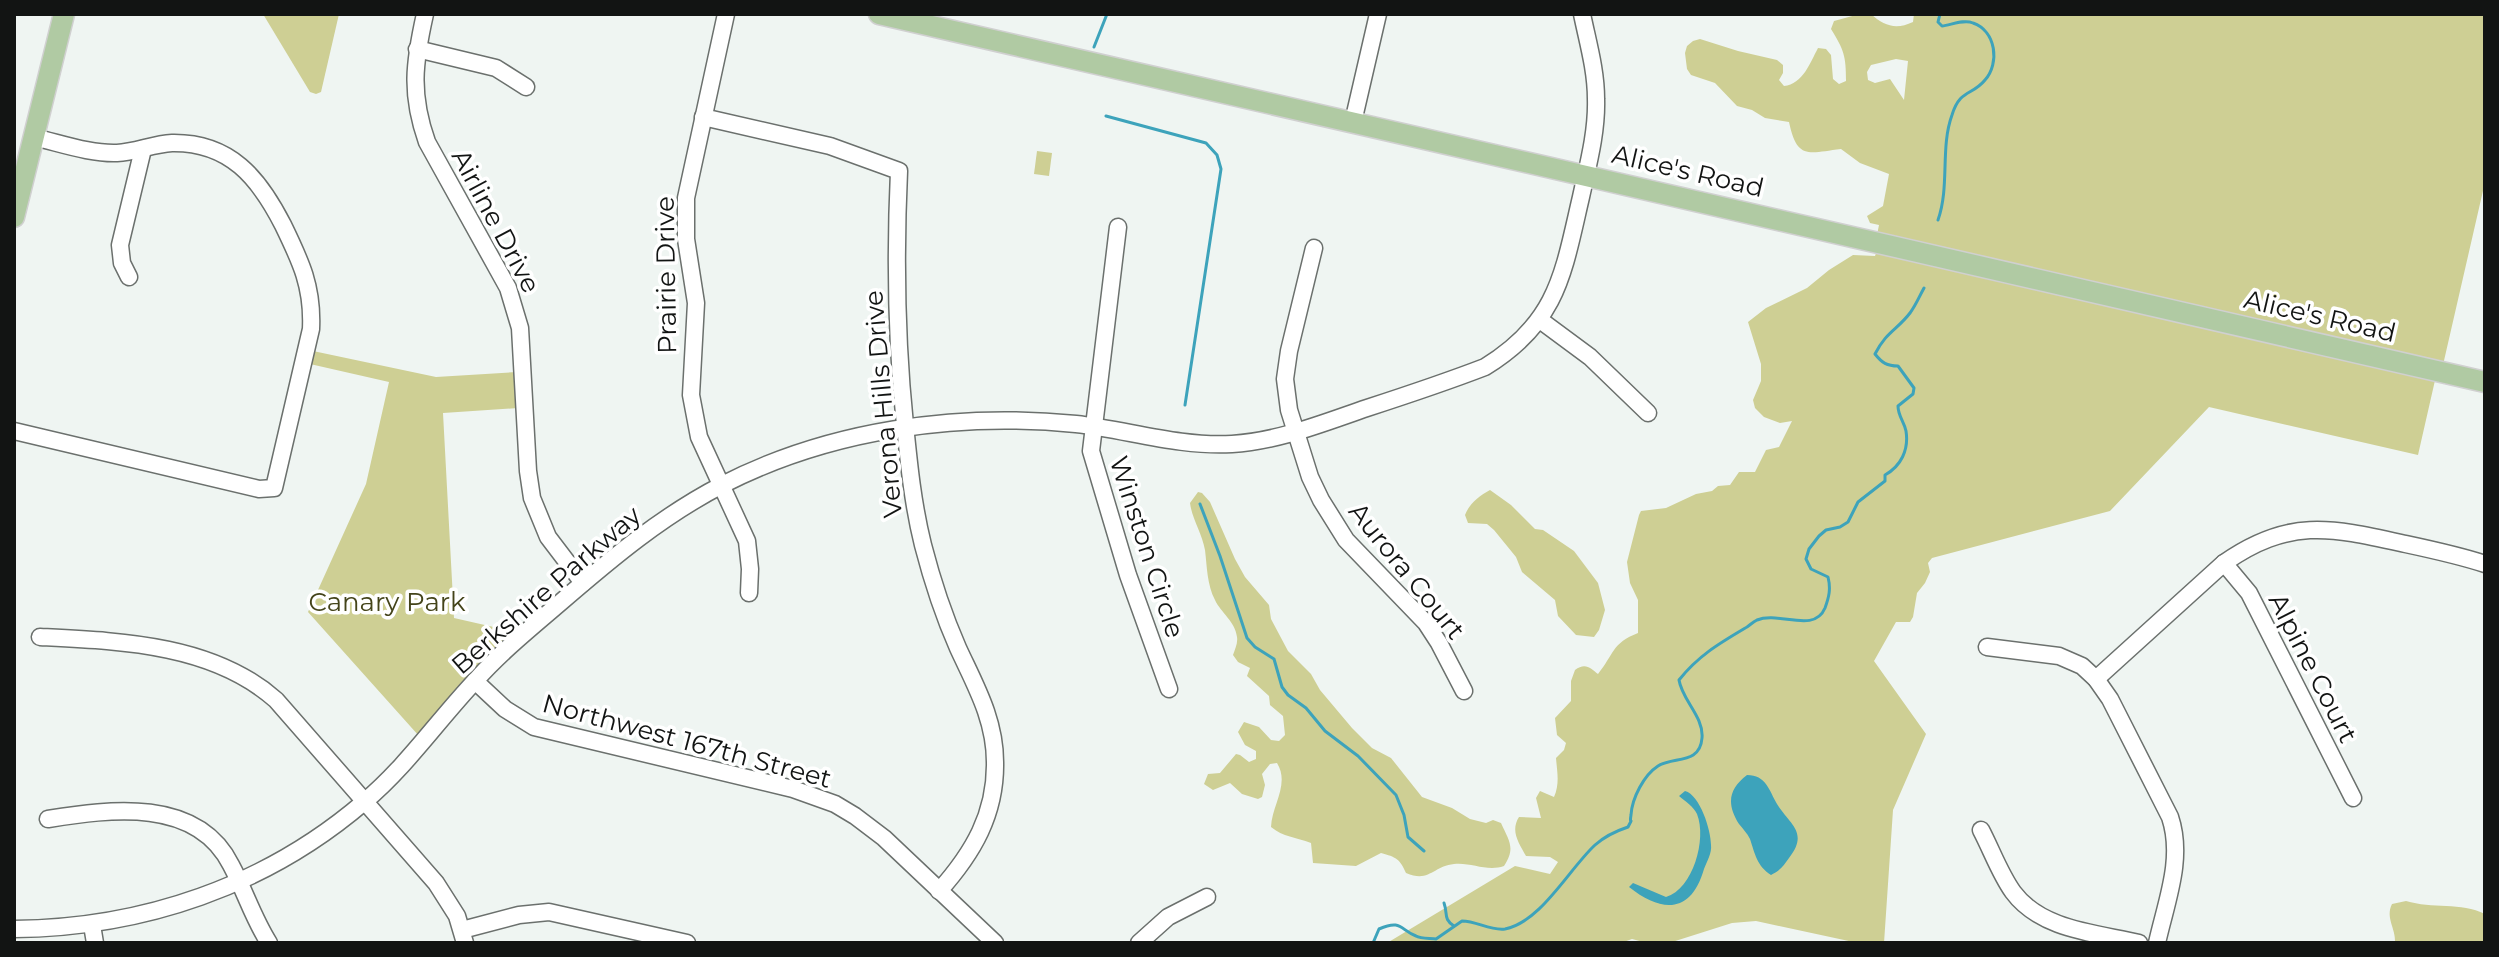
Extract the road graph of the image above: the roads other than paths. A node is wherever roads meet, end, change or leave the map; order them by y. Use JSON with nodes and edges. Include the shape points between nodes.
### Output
{"nodes":[{"id":1,"x":64,"y":14,"type":"edge"},
{"id":2,"x":425,"y":14,"type":"edge"},
{"id":3,"x":726,"y":14,"type":"edge"},
{"id":4,"x":879,"y":14,"type":"edge"},
{"id":5,"x":1378,"y":14,"type":"edge"},
{"id":6,"x":1582,"y":14,"type":"edge"},
{"id":7,"x":417,"y":49,"type":"junction"},
{"id":8,"x":526,"y":87,"type":"dead end"},
{"id":9,"x":703,"y":117,"type":"junction"},
{"id":10,"x":1353,"y":122,"type":"junction"},
{"id":11,"x":33,"y":137,"type":"junction"},
{"id":12,"x":143,"y":149,"type":"junction"},
{"id":13,"x":1586,"y":174,"type":"junction"},
{"id":14,"x":14,"y":217,"type":"edge"},
{"id":15,"x":1118,"y":227,"type":"dead end"},
{"id":16,"x":1314,"y":248,"type":"dead end"},
{"id":17,"x":129,"y":277,"type":"dead end"},
{"id":18,"x":1540,"y":320,"type":"junction"},
{"id":19,"x":2485,"y":382,"type":"edge"},
{"id":20,"x":1648,"y":413,"type":"dead end"},
{"id":21,"x":1093,"y":426,"type":"junction"},
{"id":22,"x":905,"y":428,"type":"junction"},
{"id":23,"x":14,"y":431,"type":"edge"},
{"id":24,"x":1296,"y":433,"type":"junction"},
{"id":25,"x":722,"y":485,"type":"junction"},
{"id":26,"x":2224,"y":563,"type":"junction"},
{"id":27,"x":2485,"y":564,"type":"edge"},
{"id":28,"x":583,"y":583,"type":"junction"},
{"id":29,"x":749,"y":593,"type":"dead end"},
{"id":30,"x":40,"y":637,"type":"dead end"},
{"id":31,"x":1987,"y":647,"type":"dead end"},
{"id":32,"x":2096,"y":679,"type":"junction"},
{"id":33,"x":475,"y":681,"type":"junction"},
{"id":34,"x":1169,"y":689,"type":"dead end"},
{"id":35,"x":1464,"y":691,"type":"dead end"},
{"id":36,"x":2353,"y":798,"type":"dead end"},
{"id":37,"x":364,"y":802,"type":"junction"},
{"id":38,"x":48,"y":819,"type":"dead end"},
{"id":39,"x":1981,"y":830,"type":"dead end"},
{"id":40,"x":239,"y":882,"type":"junction"},
{"id":41,"x":939,"y":891,"type":"junction"},
{"id":42,"x":1207,"y":897,"type":"dead end"},
{"id":43,"x":92,"y":925,"type":"junction"},
{"id":44,"x":14,"y":929,"type":"edge"},
{"id":45,"x":464,"y":936,"type":"edge"},
{"id":46,"x":95,"y":943,"type":"edge"},
{"id":47,"x":269,"y":943,"type":"edge"},
{"id":48,"x":687,"y":943,"type":"edge"},
{"id":49,"x":995,"y":943,"type":"edge"},
{"id":50,"x":1139,"y":943,"type":"edge"},
{"id":51,"x":2139,"y":943,"type":"edge"},
{"id":52,"x":2157,"y":943,"type":"edge"}],
"edges":[{"from":1,"to":11,"type":"main road"},
{"from":2,"to":7,"type":"street","name":"Airline Drive"},
{"from":3,"to":9,"type":"street","name":"Prairie Drive"},
{"from":4,"to":10,"type":"main road","name":"Alice's Road"},
{"from":5,"to":10,"type":"street"},
{"from":6,"to":13,"type":"street","name":"Berkshire Parkway","via":[[1596,102]]},
{"from":7,"to":8,"type":"street","via":[[496,68]]},
{"from":7,"to":28,"type":"street","name":"Airline Drive","via":[[415,96],[427,142],[516,308],[532,498],[548,537]]},
{"from":9,"to":22,"type":"street","name":"Verona Hills Drive","via":[[830,146],[899,171],[896,311]]},
{"from":9,"to":25,"type":"street","name":"Prairie Drive","via":[[686,198],[696,303],[691,395],[699,437]]},
{"from":10,"to":13,"type":"main road","name":"Alice's Road"},
{"from":11,"to":12,"type":"street","via":[[102,152]]},
{"from":11,"to":14,"type":"main road"},
{"from":12,"to":17,"type":"street","via":[[120,245]]},
{"from":12,"to":23,"type":"street","via":[[191,144],[214,150],[244,168],[269,197],[305,271],[311,329],[274,488],[259,489]]},
{"from":13,"to":18,"type":"street","name":"Berkshire Parkway","via":[[1565,269]]},
{"from":13,"to":19,"type":"main road","name":"Alice's Road"},
{"from":15,"to":21,"type":"street","name":"Winston Circle"},
{"from":16,"to":24,"type":"street","name":"Aurora Court","via":[[1286,365],[1286,395]]},
{"from":18,"to":20,"type":"street","via":[[1599,364]]},
{"from":18,"to":24,"type":"street","name":"Berkshire Parkway","via":[[1485,367]]},
{"from":21,"to":22,"type":"street","name":"Berkshire Parkway","via":[[1023,422]]},
{"from":21,"to":24,"type":"street","name":"Berkshire Parkway","via":[[1207,444]]},
{"from":21,"to":34,"type":"street","name":"Winston Circle","via":[[1091,451]]},
{"from":22,"to":25,"type":"street","name":"Berkshire Parkway","via":[[831,443]]},
{"from":22,"to":41,"type":"street","name":"Verona Hills Drive","via":[[925,554],[949,627],[987,711],[995,762],[992,796],[979,835],[963,865]]},
{"from":24,"to":35,"type":"street","name":"Aurora Court","via":[[1310,477],[1333,520],[1426,623]]},
{"from":25,"to":28,"type":"street","name":"Berkshire Parkway","via":[[646,532]]},
{"from":25,"to":29,"type":"street","name":"Prairie Drive","via":[[747,541]]},
{"from":26,"to":27,"type":"street","via":[[2263,540],[2328,529]]},
{"from":26,"to":32,"type":"street"},
{"from":26,"to":36,"type":"street","name":"Alpine Court","via":[[2249,593]]},
{"from":28,"to":33,"type":"street","name":"Berkshire Parkway"},
{"from":30,"to":37,"type":"street","via":[[153,648],[206,660],[247,677],[276,700]]},
{"from":31,"to":32,"type":"street","via":[[2059,656]]},
{"from":32,"to":52,"type":"street","via":[[2174,827],[2175,866]]},
{"from":33,"to":37,"type":"street","name":"Berkshire Parkway"},
{"from":33,"to":41,"type":"street","name":"Northwest 167th Street","via":[[534,727],[825,799],[872,828]]},
{"from":37,"to":40,"type":"street","name":"Berkshire Parkway","via":[[314,841]]},
{"from":37,"to":45,"type":"street","via":[[442,892]]},
{"from":38,"to":40,"type":"street","via":[[110,811],[179,818],[214,841]]},
{"from":39,"to":51,"type":"street","via":[[2027,907],[2065,926]]},
{"from":40,"to":43,"type":"street","name":"Berkshire Parkway","via":[[178,905]]},
{"from":40,"to":47,"type":"street"},
{"from":41,"to":49,"type":"street","name":"Northwest 167th Street"},
{"from":42,"to":50,"type":"street","via":[[1168,917]]},
{"from":43,"to":44,"type":"street","name":"Berkshire Parkway"},
{"from":43,"to":46,"type":"street"},
{"from":45,"to":48,"type":"street","via":[[519,915],[549,912]]}]}
